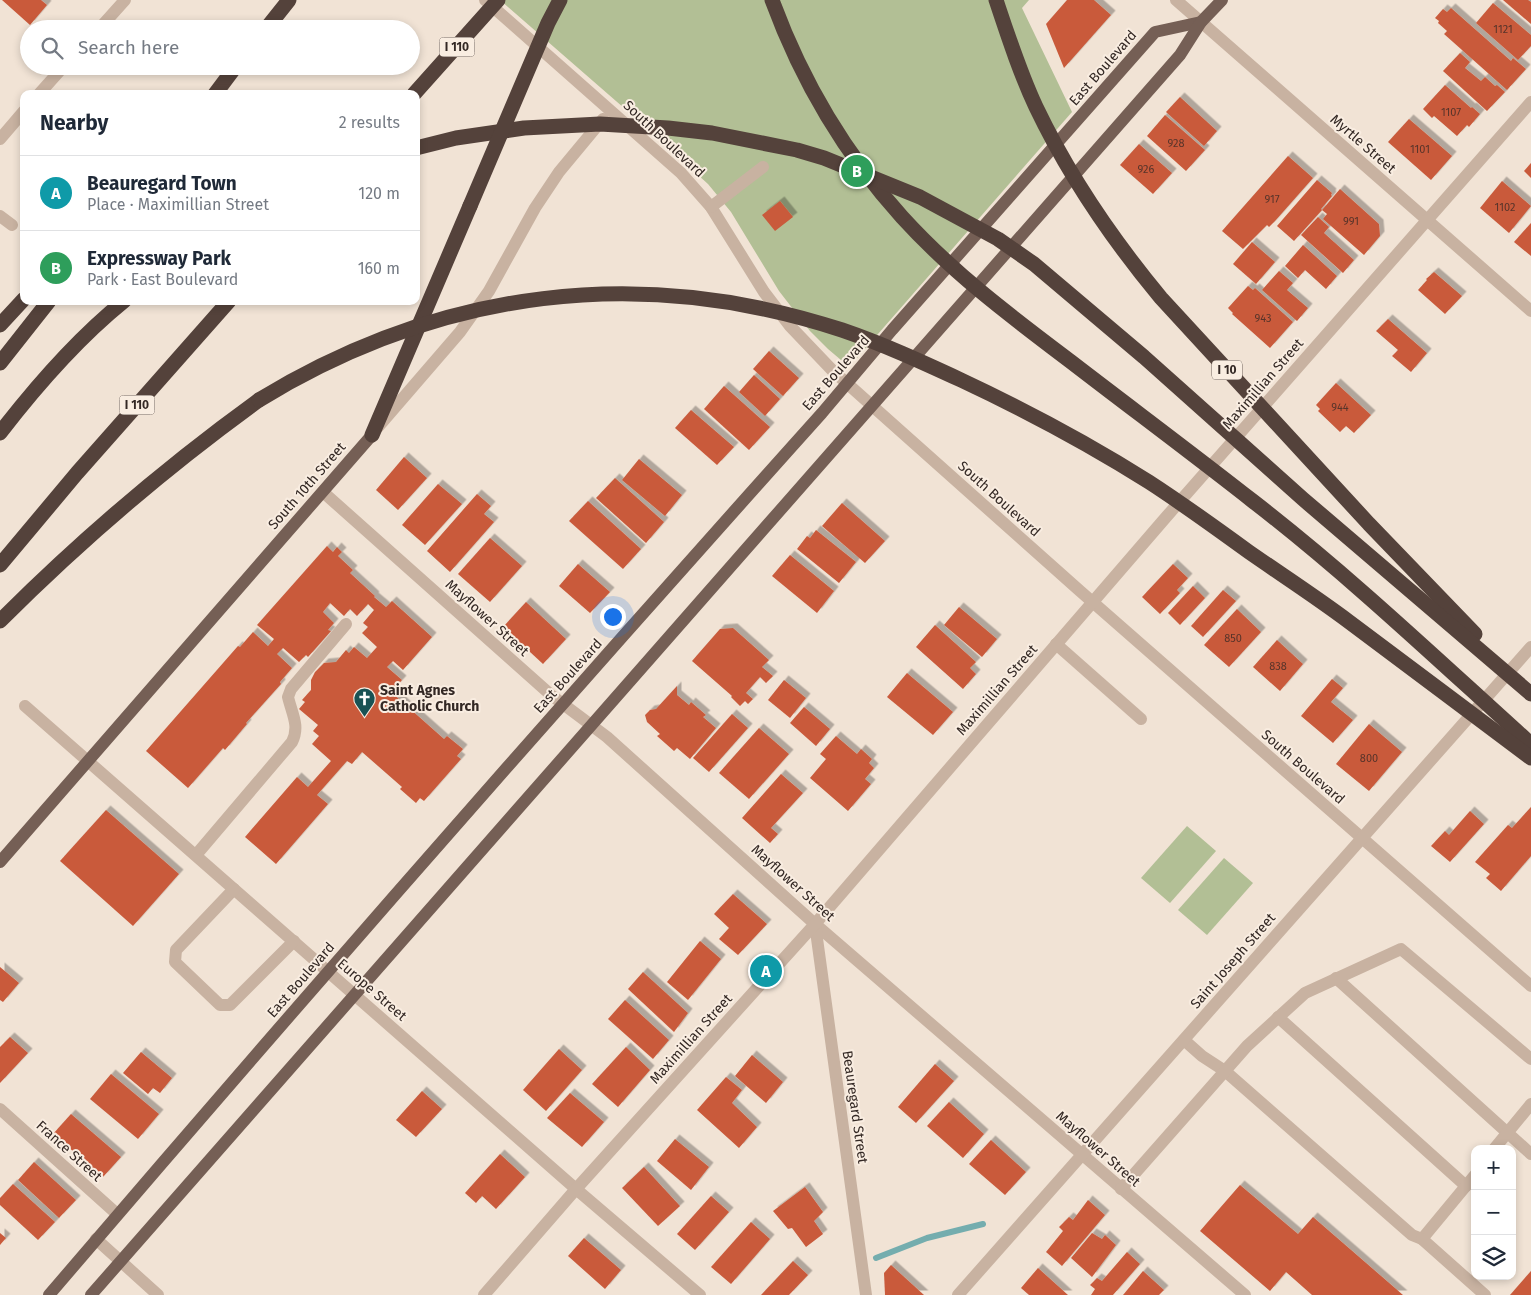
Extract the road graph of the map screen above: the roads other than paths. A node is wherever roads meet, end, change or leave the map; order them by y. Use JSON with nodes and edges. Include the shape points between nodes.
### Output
{"nodes":[{"id":1,"x":125,"y":0,"type":"edge"},
{"id":2,"x":289,"y":0,"type":"edge"},
{"id":3,"x":485,"y":0,"type":"edge"},
{"id":4,"x":498,"y":0,"type":"edge"},
{"id":5,"x":560,"y":0,"type":"edge"},
{"id":6,"x":772,"y":0,"type":"edge"},
{"id":7,"x":996,"y":0,"type":"edge"},
{"id":8,"x":1176,"y":0,"type":"edge"},
{"id":9,"x":1222,"y":0,"type":"edge"},
{"id":10,"x":107,"y":20,"type":"edge"},
{"id":11,"x":273,"y":20,"type":"edge"},
{"id":12,"x":1201,"y":22,"type":"junction"},
{"id":13,"x":56,"y":75,"type":"edge"},
{"id":14,"x":229,"y":75,"type":"edge"},
{"id":15,"x":43,"y":90,"type":"edge"},
{"id":16,"x":217,"y":90,"type":"edge"},
{"id":17,"x":418,"y":90,"type":"edge"},
{"id":18,"x":1531,"y":102,"type":"edge"},
{"id":19,"x":611,"y":110,"type":"junction"},
{"id":20,"x":20,"y":116,"type":"edge"},
{"id":21,"x":0,"y":139,"type":"edge"},
{"id":22,"x":420,"y":147,"type":"edge"},
{"id":23,"x":763,"y":166,"type":"dead end"},
{"id":24,"x":711,"y":207,"type":"junction"},
{"id":25,"x":0,"y":216,"type":"edge"},
{"id":26,"x":1427,"y":220,"type":"junction"},
{"id":27,"x":12,"y":225,"type":"dead end"},
{"id":28,"x":20,"y":303,"type":"edge"},
{"id":29,"x":46,"y":305,"type":"edge"},
{"id":30,"x":120,"y":305,"type":"edge"},
{"id":31,"x":226,"y":305,"type":"edge"},
{"id":32,"x":1531,"y":311,"type":"edge"},
{"id":33,"x":0,"y":325,"type":"edge"},
{"id":34,"x":0,"y":363,"type":"edge"},
{"id":35,"x":847,"y":383,"type":"junction"},
{"id":36,"x":871,"y":406,"type":"junction"},
{"id":37,"x":0,"y":433,"type":"edge"},
{"id":38,"x":372,"y":435,"type":"junction"},
{"id":39,"x":323,"y":492,"type":"junction"},
{"id":40,"x":0,"y":565,"type":"edge"},
{"id":41,"x":1092,"y":602,"type":"junction"},
{"id":42,"x":0,"y":621,"type":"edge"},
{"id":43,"x":346,"y":624,"type":"dead end"},
{"id":44,"x":1056,"y":644,"type":"junction"},
{"id":45,"x":1531,"y":647,"type":"edge"},
{"id":46,"x":1531,"y":692,"type":"edge"},
{"id":47,"x":563,"y":704,"type":"junction"},
{"id":48,"x":25,"y":706,"type":"dead end"},
{"id":49,"x":1141,"y":719,"type":"dead end"},
{"id":50,"x":592,"y":725,"type":"junction"},
{"id":51,"x":1531,"y":744,"type":"edge"},
{"id":52,"x":1531,"y":758,"type":"edge"},
{"id":53,"x":89,"y":761,"type":"junction"},
{"id":54,"x":1362,"y":838,"type":"junction"},
{"id":55,"x":196,"y":855,"type":"junction"},
{"id":56,"x":0,"y":862,"type":"edge"},
{"id":57,"x":234,"y":889,"type":"junction"},
{"id":58,"x":815,"y":924,"type":"junction"},
{"id":59,"x":294,"y":941,"type":"junction"},
{"id":60,"x":328,"y":972,"type":"junction"},
{"id":61,"x":1336,"y":978,"type":"junction"},
{"id":62,"x":1531,"y":986,"type":"edge"},
{"id":63,"x":354,"y":995,"type":"junction"},
{"id":64,"x":1278,"y":1017,"type":"junction"},
{"id":65,"x":1184,"y":1040,"type":"junction"},
{"id":66,"x":1531,"y":1059,"type":"edge"},
{"id":67,"x":1225,"y":1071,"type":"junction"},
{"id":68,"x":1531,"y":1104,"type":"edge"},
{"id":69,"x":1,"y":1112,"type":"edge"},
{"id":70,"x":1506,"y":1133,"type":"junction"},
{"id":71,"x":1497,"y":1145,"type":"edge"},
{"id":72,"x":1531,"y":1154,"type":"edge"},
{"id":73,"x":1082,"y":1155,"type":"junction"},
{"id":74,"x":1471,"y":1180,"type":"edge"},
{"id":75,"x":1466,"y":1186,"type":"junction"},
{"id":76,"x":576,"y":1189,"type":"junction"},
{"id":77,"x":1121,"y":1189,"type":"junction"},
{"id":78,"x":117,"y":1214,"type":"junction"},
{"id":79,"x":96,"y":1239,"type":"junction"},
{"id":80,"x":1422,"y":1239,"type":"junction"},
{"id":81,"x":120,"y":1261,"type":"junction"},
{"id":82,"x":48,"y":1295,"type":"edge"},
{"id":83,"x":91,"y":1295,"type":"edge"},
{"id":84,"x":158,"y":1295,"type":"edge"},
{"id":85,"x":484,"y":1295,"type":"edge"},
{"id":86,"x":700,"y":1295,"type":"edge"},
{"id":87,"x":866,"y":1295,"type":"edge"},
{"id":88,"x":958,"y":1295,"type":"edge"},
{"id":89,"x":1245,"y":1295,"type":"edge"},
{"id":90,"x":1485,"y":1295,"type":"edge"}],
"edges":[{"from":1,"to":10,"type":"street"},
{"from":2,"to":11,"type":"highway"},
{"from":3,"to":19,"type":"street","name":"South Boulevard"},
{"from":4,"to":17,"type":"highway","number":"I 110","bridge":true},
{"from":5,"to":38,"type":"highway","bridge":true},
{"from":6,"to":51,"type":"highway","bridge":true,"via":[[793,51],[836,130],[875,185],[933,249],[981,294],[1321,556]]},
{"from":7,"to":46,"type":"highway","number":"I 10","bridge":true,"via":[[1020,71],[1053,141],[1091,206],[1137,269],[1369,524]]},
{"from":8,"to":12,"type":"street","name":"Myrtle Street"},
{"from":9,"to":12,"type":"main road"},
{"from":12,"to":26,"type":"street","name":"Myrtle Street"},
{"from":12,"to":35,"type":"main road","name":"East Boulevard","via":[[1155,32]]},
{"from":12,"to":36,"type":"main road","via":[[1180,55]]},
{"from":13,"to":15,"type":"street"},
{"from":14,"to":16,"type":"highway"},
{"from":18,"to":26,"type":"street","name":"Maximillian Street"},
{"from":19,"to":24,"type":"street","name":"South Boulevard","via":[[682,173]]},
{"from":19,"to":38,"type":"street","name":"South 10th Street","via":[[559,172],[534,208],[489,291],[460,332]]},
{"from":20,"to":21,"type":"street"},
{"from":22,"to":46,"type":"highway","bridge":true,"via":[[524,128],[600,124],[668,128],[797,150],[920,197],[998,239],[1034,264],[1144,357],[1303,500]]},
{"from":23,"to":24,"type":"street"},
{"from":24,"to":35,"type":"street","name":"South Boulevard","via":[[764,292],[790,326]]},
{"from":25,"to":27,"type":"street"},
{"from":26,"to":32,"type":"street","name":"Myrtle Street"},
{"from":26,"to":41,"type":"street","name":"Maximillian Street"},
{"from":28,"to":33,"type":"highway"},
{"from":29,"to":34,"type":"highway"},
{"from":30,"to":37,"type":"highway","via":[[79,342]]},
{"from":31,"to":40,"type":"highway","number":"I 110","via":[[76,473]]},
{"from":35,"to":36,"type":"street","name":"South Boulevard"},
{"from":35,"to":47,"type":"main road","name":"East Boulevard"},
{"from":36,"to":41,"type":"street","name":"South Boulevard"},
{"from":36,"to":50,"type":"main road"},
{"from":38,"to":39,"type":"main road","name":"South 10th Street"},
{"from":39,"to":47,"type":"street","name":"Mayflower Street"},
{"from":39,"to":53,"type":"main road","name":"South 10th Street"},
{"from":41,"to":44,"type":"street","name":"Maximillian Street"},
{"from":41,"to":54,"type":"street","name":"South Boulevard"},
{"from":42,"to":52,"type":"highway","bridge":true,"via":[[106,520],[195,447],[259,400],[323,365],[428,322],[503,304],[580,295],[658,294],[771,310],[864,338],[1029,414],[1119,464],[1178,502],[1346,619]]},
{"from":43,"to":55,"type":"street","via":[[291,689],[288,698],[296,733],[292,742]]},
{"from":44,"to":49,"type":"street"},
{"from":44,"to":58,"type":"street","name":"Maximillian Street"},
{"from":45,"to":54,"type":"street","name":"Saint Joseph Street"},
{"from":47,"to":50,"type":"street","name":"Mayflower Street"},
{"from":47,"to":60,"type":"main road","name":"East Boulevard"},
{"from":48,"to":53,"type":"street","name":"Europe Street"},
{"from":50,"to":58,"type":"street","name":"Mayflower Street"},
{"from":50,"to":63,"type":"main road"},
{"from":53,"to":55,"type":"street","name":"Europe Street"},
{"from":53,"to":56,"type":"main road","name":"South 10th Street"},
{"from":54,"to":62,"type":"street","name":"South Boulevard"},
{"from":54,"to":65,"type":"street","name":"Saint Joseph Street"},
{"from":55,"to":57,"type":"street","name":"Europe Street"},
{"from":57,"to":59,"type":"street","name":"Europe Street"},
{"from":57,"to":59,"type":"street","via":[[176,950],[175,962],[220,1005],[230,1005]]},
{"from":58,"to":73,"type":"street","name":"Mayflower Street"},
{"from":58,"to":76,"type":"street","name":"Maximillian Street"},
{"from":58,"to":87,"type":"street","name":"Beauregard Street"},
{"from":59,"to":60,"type":"street","name":"Europe Street"},
{"from":60,"to":63,"type":"street","name":"Europe Street"},
{"from":60,"to":78,"type":"main road","name":"East Boulevard"},
{"from":61,"to":64,"type":"street","via":[[1305,993]]},
{"from":61,"to":66,"type":"street","via":[[1401,949]]},
{"from":61,"to":70,"type":"street"},
{"from":63,"to":76,"type":"street","name":"Europe Street"},
{"from":63,"to":81,"type":"main road"},
{"from":64,"to":67,"type":"street"},
{"from":64,"to":75,"type":"street"},
{"from":65,"to":67,"type":"street"},
{"from":65,"to":73,"type":"street","name":"Saint Joseph Street"},
{"from":67,"to":77,"type":"street"},
{"from":67,"to":80,"type":"street","via":[[1412,1235]]},
{"from":68,"to":70,"type":"street"},
{"from":69,"to":78,"type":"street","name":"France Street"},
{"from":70,"to":71,"type":"street"},
{"from":70,"to":72,"type":"street"},
{"from":73,"to":77,"type":"street","name":"Mayflower Street"},
{"from":73,"to":88,"type":"street","name":"Saint Joseph Street"},
{"from":74,"to":75,"type":"street"},
{"from":75,"to":80,"type":"street"},
{"from":76,"to":85,"type":"street","name":"Maximillian Street"},
{"from":76,"to":86,"type":"street","name":"Europe Street"},
{"from":77,"to":89,"type":"street","name":"Mayflower Street"},
{"from":78,"to":79,"type":"main road","name":"East Boulevard"},
{"from":79,"to":81,"type":"street"},
{"from":79,"to":82,"type":"main road","name":"East Boulevard"},
{"from":80,"to":90,"type":"street"},
{"from":81,"to":83,"type":"main road"},
{"from":81,"to":84,"type":"street"}]}
